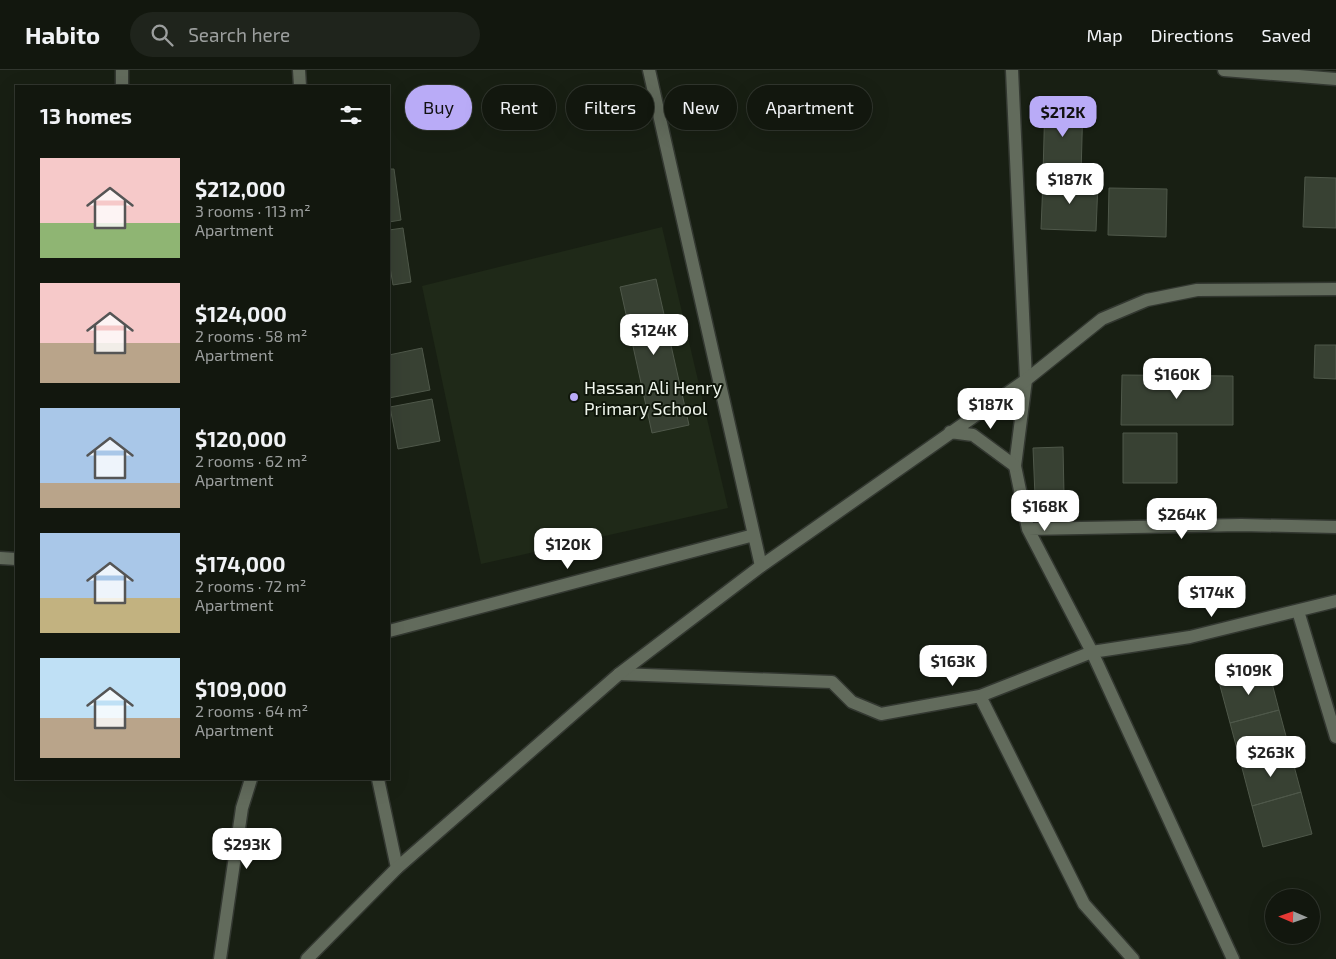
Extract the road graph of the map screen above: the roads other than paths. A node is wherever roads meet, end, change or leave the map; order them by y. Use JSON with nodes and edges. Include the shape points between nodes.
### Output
{"nodes":[{"id":1,"x":122,"y":70,"type":"edge"},
{"id":2,"x":299,"y":70,"type":"edge"},
{"id":3,"x":649,"y":70,"type":"edge"},
{"id":4,"x":1012,"y":70,"type":"edge"},
{"id":5,"x":1224,"y":70,"type":"edge"},
{"id":6,"x":1336,"y":79,"type":"edge"},
{"id":7,"x":122,"y":85,"type":"edge"},
{"id":8,"x":300,"y":85,"type":"edge"},
{"id":9,"x":1336,"y":289,"type":"edge"},
{"id":10,"x":1026,"y":380,"type":"junction"},
{"id":11,"x":950,"y":432,"type":"junction"},
{"id":12,"x":1015,"y":466,"type":"junction"},
{"id":13,"x":1336,"y":527,"type":"edge"},
{"id":14,"x":1028,"y":529,"type":"junction"},
{"id":15,"x":754,"y":535,"type":"junction"},
{"id":16,"x":0,"y":558,"type":"edge"},
{"id":17,"x":15,"y":559,"type":"edge"},
{"id":18,"x":761,"y":566,"type":"junction"},
{"id":19,"x":1336,"y":602,"type":"edge"},
{"id":20,"x":1298,"y":611,"type":"junction"},
{"id":21,"x":390,"y":632,"type":"edge"},
{"id":22,"x":1092,"y":652,"type":"junction"},
{"id":23,"x":619,"y":674,"type":"junction"},
{"id":24,"x":980,"y":696,"type":"junction"},
{"id":25,"x":1336,"y":737,"type":"edge"},
{"id":26,"x":251,"y":780,"type":"edge"},
{"id":27,"x":378,"y":780,"type":"edge"},
{"id":28,"x":397,"y":868,"type":"junction"},
{"id":29,"x":220,"y":959,"type":"edge"},
{"id":30,"x":307,"y":959,"type":"edge"},
{"id":31,"x":1133,"y":959,"type":"edge"},
{"id":32,"x":1233,"y":959,"type":"edge"}],
"edges":[{"from":1,"to":7,"type":"street"},
{"from":2,"to":8,"type":"street"},
{"from":3,"to":15,"type":"street"},
{"from":4,"to":10,"type":"street"},
{"from":5,"to":6,"type":"street"},
{"from":9,"to":10,"type":"street","via":[[1197,290],[1148,300],[1102,319]]},
{"from":10,"to":11,"type":"street"},
{"from":10,"to":12,"type":"street"},
{"from":11,"to":12,"type":"street","via":[[973,435]]},
{"from":11,"to":18,"type":"street"},
{"from":12,"to":14,"type":"street"},
{"from":13,"to":14,"type":"street","via":[[1241,525]]},
{"from":14,"to":22,"type":"street"},
{"from":15,"to":18,"type":"street"},
{"from":15,"to":21,"type":"street"},
{"from":16,"to":17,"type":"street"},
{"from":18,"to":23,"type":"street"},
{"from":19,"to":20,"type":"street"},
{"from":20,"to":22,"type":"street","via":[[1190,637]]},
{"from":20,"to":25,"type":"street"},
{"from":22,"to":24,"type":"street"},
{"from":22,"to":32,"type":"street"},
{"from":23,"to":24,"type":"street","via":[[832,682],[852,702],[881,714]]},
{"from":23,"to":28,"type":"street"},
{"from":24,"to":31,"type":"street","via":[[1084,904]]},
{"from":26,"to":29,"type":"street","via":[[242,808]]},
{"from":27,"to":28,"type":"street"},
{"from":28,"to":30,"type":"street"}]}
